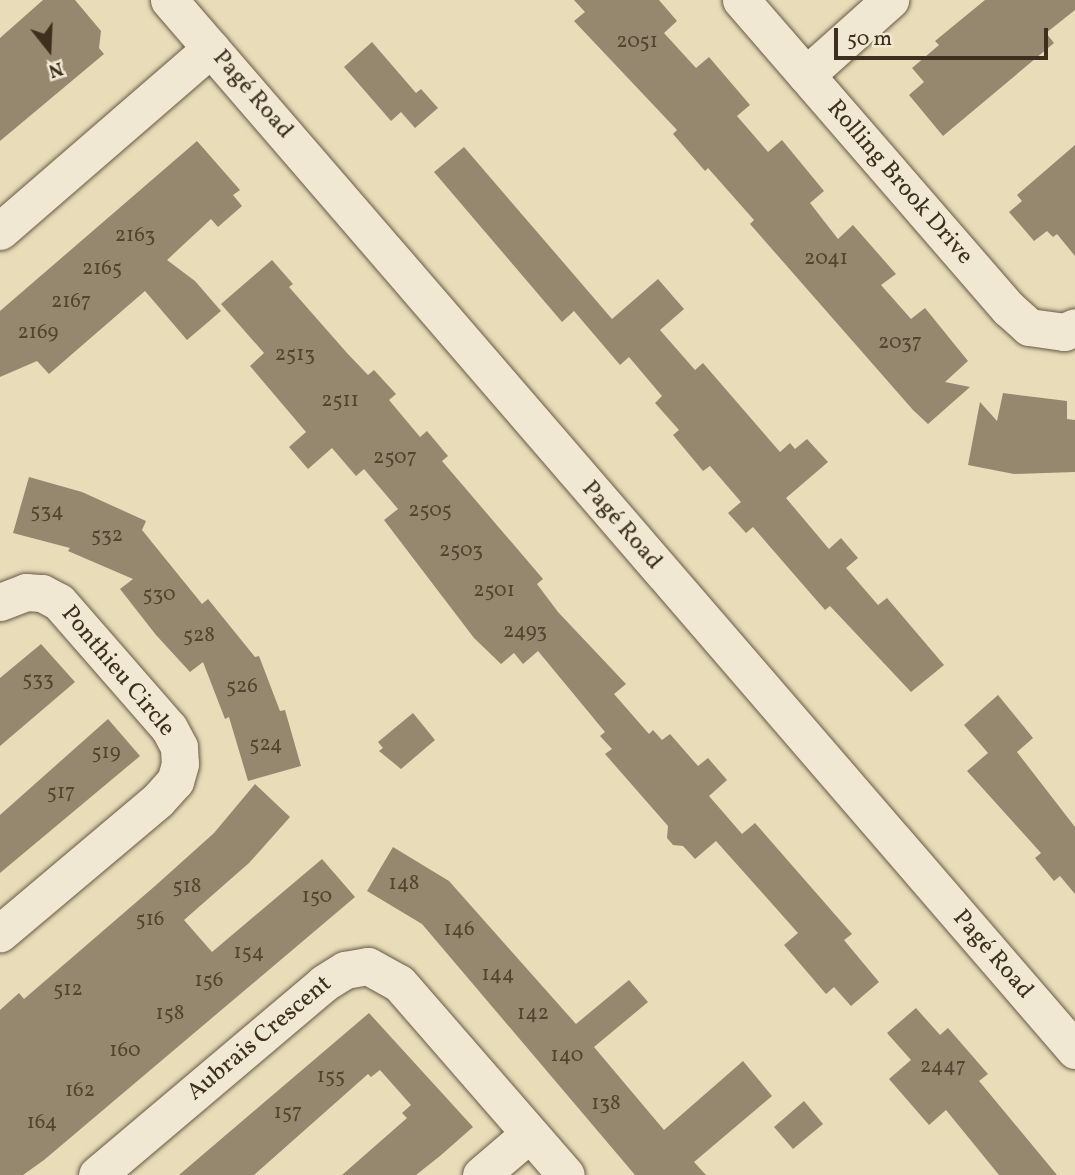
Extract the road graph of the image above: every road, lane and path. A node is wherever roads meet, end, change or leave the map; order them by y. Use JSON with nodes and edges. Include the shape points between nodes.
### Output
{"nodes":[{"id":1,"x":169,"y":0,"type":"edge"},
{"id":2,"x":741,"y":0,"type":"edge"},
{"id":3,"x":890,"y":0,"type":"edge"},
{"id":4,"x":211,"y":48,"type":"junction"},
{"id":5,"x":806,"y":75,"type":"junction"},
{"id":6,"x":0,"y":231,"type":"edge"},
{"id":7,"x":1075,"y":327,"type":"edge"},
{"id":8,"x":0,"y":602,"type":"edge"},
{"id":9,"x":0,"y":933,"type":"edge"},
{"id":10,"x":1075,"y":1050,"type":"edge"},
{"id":11,"x":529,"y":1134,"type":"junction"},
{"id":12,"x":97,"y":1175,"type":"edge"},
{"id":13,"x":481,"y":1175,"type":"edge"},
{"id":14,"x":566,"y":1175,"type":"edge"}],
"edges":[{"from":1,"to":4,"type":"street","name":"Pagé Road"},
{"from":2,"to":5,"type":"street","name":"Rolling Brook Drive"},
{"from":3,"to":5,"type":"street"},
{"from":4,"to":6,"type":"street"},
{"from":4,"to":10,"type":"street","name":"Pagé Road"},
{"from":5,"to":7,"type":"street","name":"Rolling Brook Drive","via":[[1009,309],[1038,329],[1064,332]]},
{"from":8,"to":9,"type":"street","name":"Ponthieu Circle","via":[[26,592],[42,593],[59,602],[169,728],[179,747],[180,764],[175,781],[158,800]]},
{"from":11,"to":12,"type":"street","name":"Aubrais Crescent","via":[[399,983],[368,966],[345,970],[324,983]]},
{"from":11,"to":13,"type":"street"},
{"from":11,"to":14,"type":"street","name":"Aubrais Crescent"}]}
